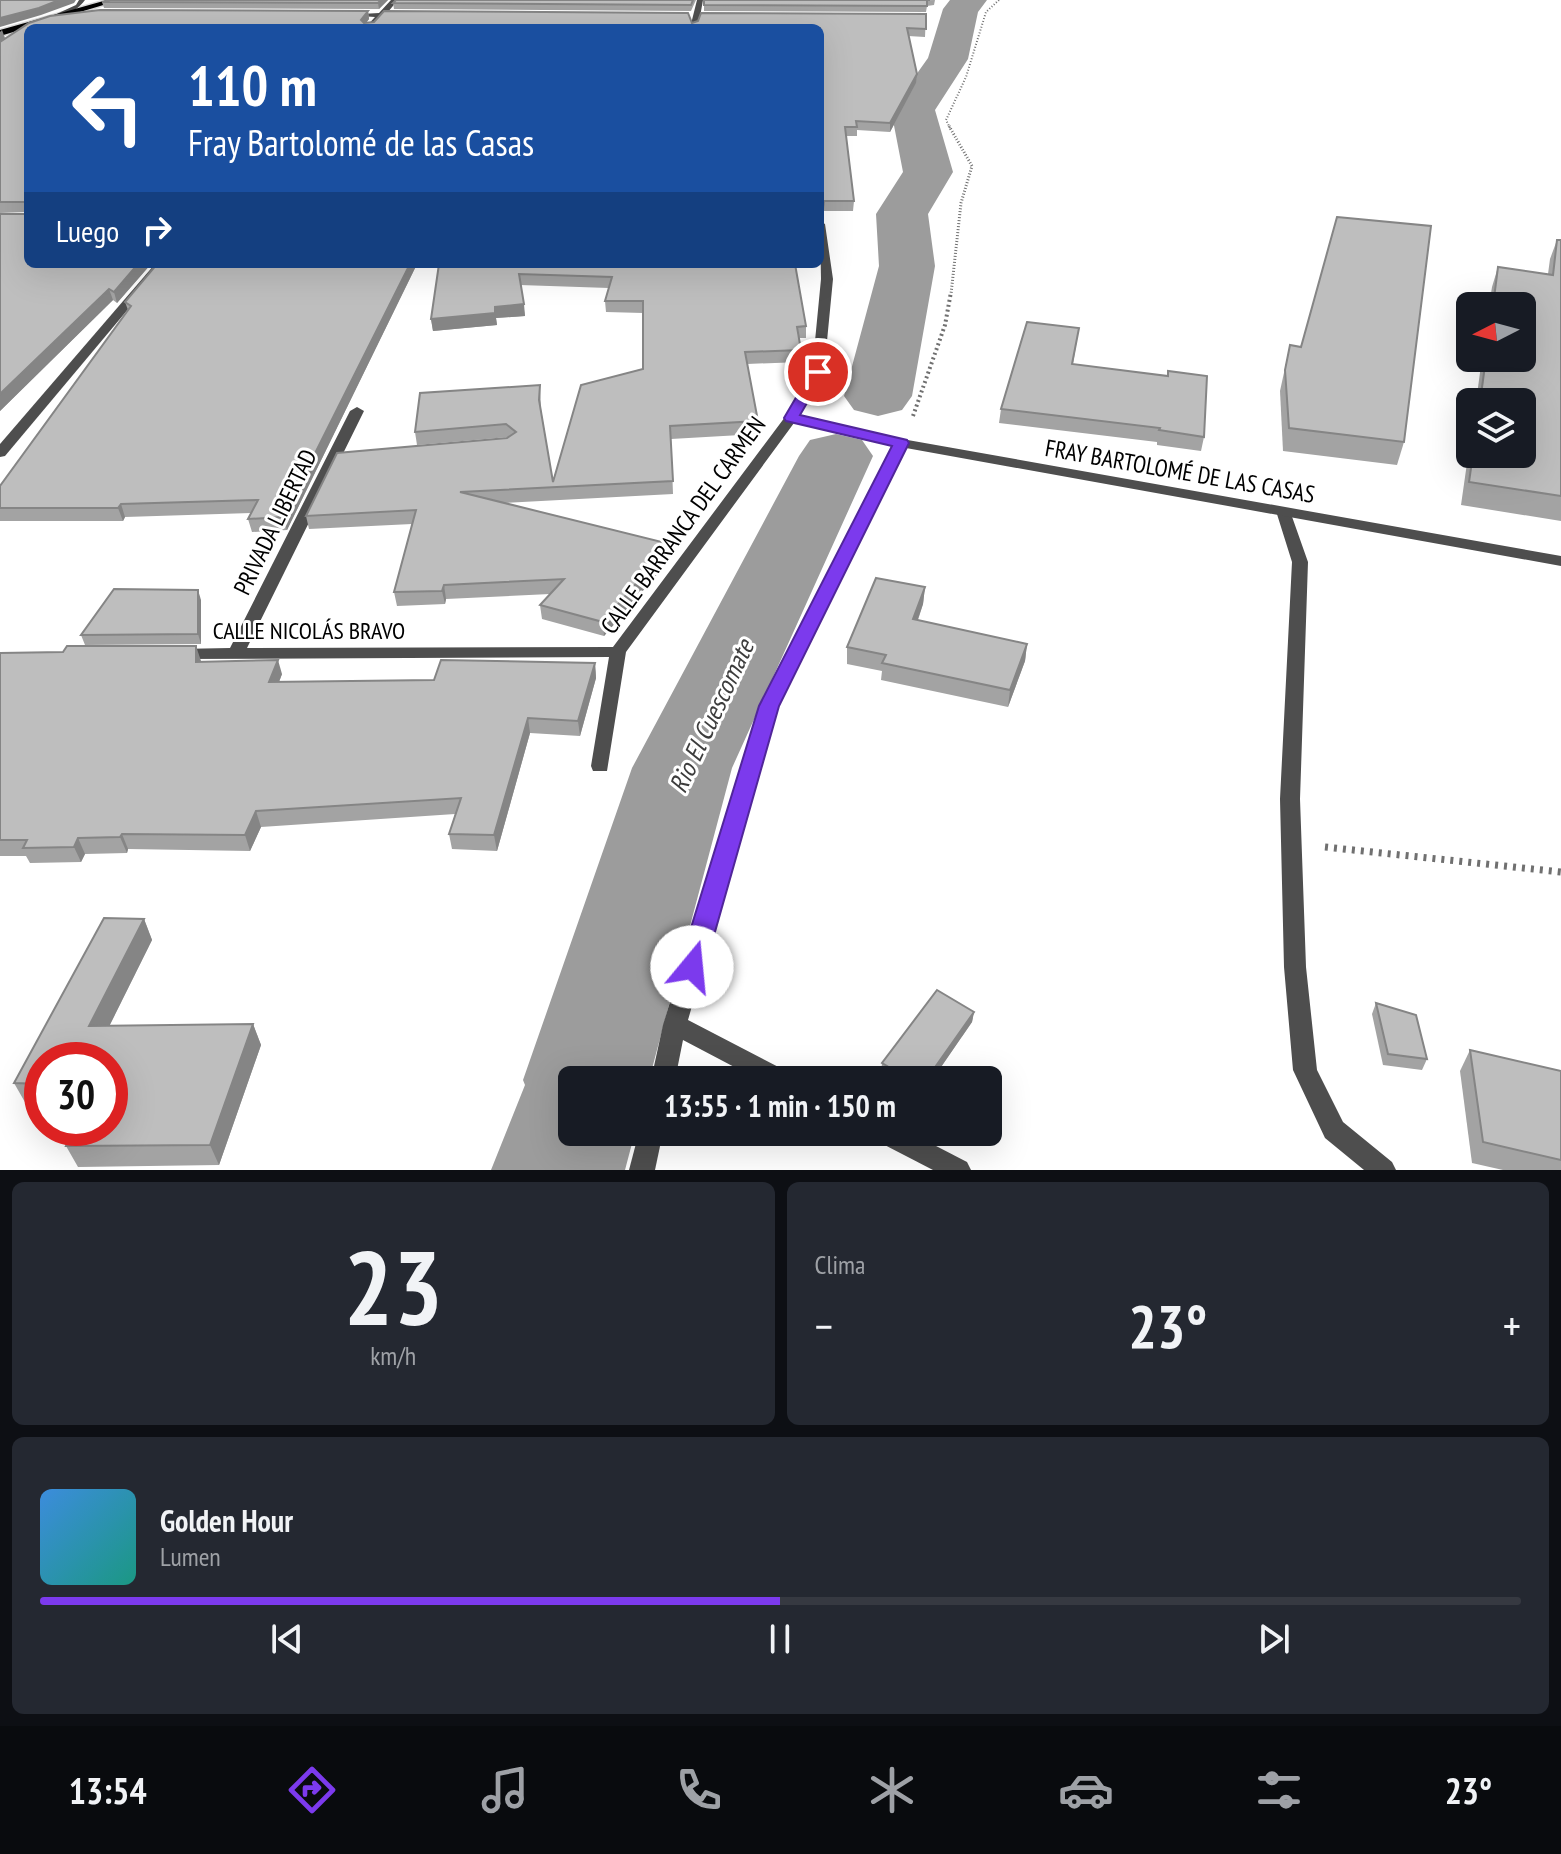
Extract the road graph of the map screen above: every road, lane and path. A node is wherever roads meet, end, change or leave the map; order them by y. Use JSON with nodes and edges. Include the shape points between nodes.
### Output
{"nodes":[{"id":1,"x":80,"y":0,"type":"edge"},
{"id":2,"x":116,"y":0,"type":"edge"},
{"id":3,"x":395,"y":0,"type":"edge"},
{"id":4,"x":700,"y":0,"type":"edge"},
{"id":5,"x":999,"y":0,"type":"edge"},
{"id":6,"x":102,"y":13,"type":"edge"},
{"id":7,"x":335,"y":15,"type":"edge"},
{"id":8,"x":382,"y":15,"type":"junction"},
{"id":9,"x":413,"y":15,"type":"edge"},
{"id":10,"x":680,"y":17,"type":"edge"},
{"id":11,"x":695,"y":17,"type":"junction"},
{"id":12,"x":711,"y":17,"type":"edge"},
{"id":13,"x":42,"y":20,"type":"junction"},
{"id":14,"x":0,"y":22,"type":"edge"},
{"id":15,"x":34,"y":24,"type":"edge"},
{"id":16,"x":373,"y":24,"type":"edge"},
{"id":17,"x":694,"y":24,"type":"edge"},
{"id":18,"x":24,"y":28,"type":"edge"},
{"id":19,"x":24,"y":28,"type":"edge"},
{"id":20,"x":24,"y":30,"type":"edge"},
{"id":21,"x":0,"y":33,"type":"edge"},
{"id":22,"x":9,"y":41,"type":"edge"},
{"id":23,"x":824,"y":252,"type":"edge"},
{"id":24,"x":158,"y":268,"type":"edge"},
{"id":25,"x":357,"y":411,"type":"dead end"},
{"id":26,"x":791,"y":418,"type":"junction"},
{"id":27,"x":902,"y":443,"type":"junction"},
{"id":28,"x":0,"y":453,"type":"edge"},
{"id":29,"x":1283,"y":511,"type":"junction"},
{"id":30,"x":1561,"y":561,"type":"edge"},
{"id":31,"x":618,"y":652,"type":"junction"},
{"id":32,"x":157,"y":654,"type":"edge"},
{"id":33,"x":236,"y":654,"type":"junction"},
{"id":34,"x":600,"y":766,"type":"dead end"},
{"id":35,"x":1292,"y":844,"type":"junction"},
{"id":36,"x":1561,"y":872,"type":"edge"},
{"id":37,"x":675,"y":1025,"type":"junction"},
{"id":38,"x":666,"y":1066,"type":"edge"},
{"id":39,"x":755,"y":1066,"type":"edge"},
{"id":40,"x":648,"y":1146,"type":"edge"},
{"id":41,"x":911,"y":1146,"type":"edge"},
{"id":42,"x":642,"y":1170,"type":"edge"},
{"id":43,"x":958,"y":1170,"type":"edge"},
{"id":44,"x":1383,"y":1170,"type":"edge"}],
"edges":[{"from":1,"to":13,"type":"street","via":[[78,6]]},
{"from":1,"to":14,"type":"main road"},
{"from":2,"to":13,"type":"main road"},
{"from":3,"to":8,"type":"street"},
{"from":4,"to":11,"type":"street"},
{"from":5,"to":27,"type":"path","via":[[986,12],[946,120],[972,166],[961,203],[945,325]]},
{"from":6,"to":13,"type":"street"},
{"from":7,"to":8,"type":"street"},
{"from":8,"to":9,"type":"street"},
{"from":8,"to":16,"type":"street"},
{"from":10,"to":11,"type":"street"},
{"from":11,"to":12,"type":"street"},
{"from":11,"to":17,"type":"street"},
{"from":13,"to":15,"type":"main road"},
{"from":14,"to":18,"type":"main road"},
{"from":19,"to":21,"type":"main road"},
{"from":20,"to":22,"type":"street"},
{"from":23,"to":26,"type":"street","name":"CALLE BARRANCA DEL CARMEN","via":[[827,279],[818,372]]},
{"from":24,"to":28,"type":"street"},
{"from":25,"to":33,"type":"street","name":"PRIVADA LIBERTAD","via":[[341,458]]},
{"from":26,"to":27,"type":"street","name":"FRAY BARTOLOMÉ DE LAS CASAS"},
{"from":26,"to":31,"type":"street","name":"CALLE BARRANCA DEL CARMEN"},
{"from":27,"to":29,"type":"street","name":"FRAY BARTOLOMÉ DE LAS CASAS"},
{"from":27,"to":37,"type":"street","via":[[769,706]]},
{"from":29,"to":30,"type":"street","name":"FRAY BARTOLOMÉ DE LAS CASAS"},
{"from":29,"to":35,"type":"street","via":[[1300,562]]},
{"from":31,"to":33,"type":"street","name":"CALLE NICOLÁS BRAVO"},
{"from":31,"to":34,"type":"street","name":"CALLE BARRANCA DEL CARMEN"},
{"from":32,"to":33,"type":"street","name":"CALLE NICOLÁS BRAVO"},
{"from":35,"to":36,"type":"path"},
{"from":35,"to":44,"type":"street","via":[[1295,967],[1305,1070],[1334,1130]]},
{"from":37,"to":38,"type":"street"},
{"from":37,"to":39,"type":"street"},
{"from":40,"to":42,"type":"street"},
{"from":41,"to":43,"type":"street"}]}
